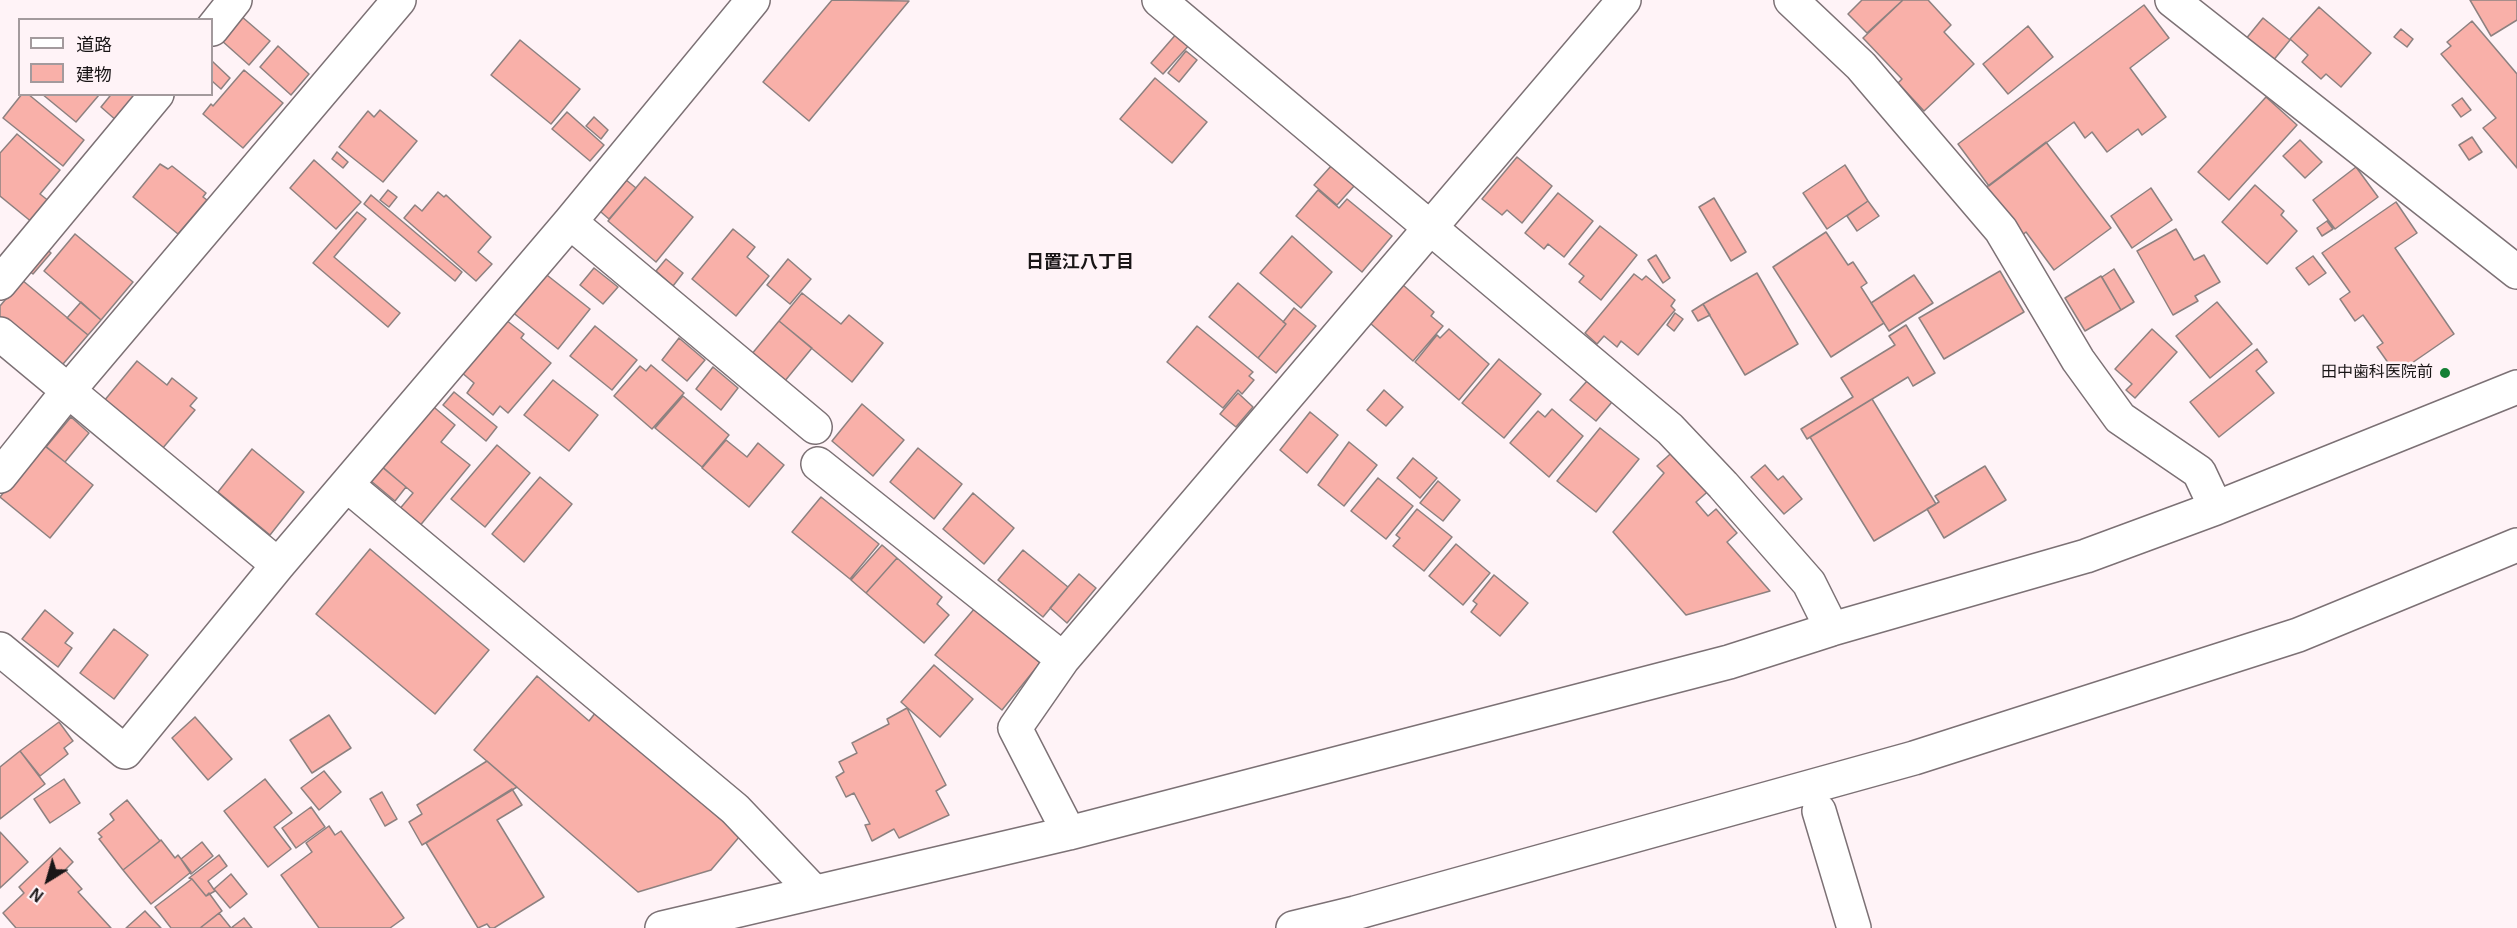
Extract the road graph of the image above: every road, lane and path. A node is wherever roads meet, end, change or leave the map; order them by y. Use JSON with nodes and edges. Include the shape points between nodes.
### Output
{"nodes":[{"id":1,"x":235,"y":0,"type":"edge"},
{"id":2,"x":399,"y":0,"type":"edge"},
{"id":3,"x":753,"y":0,"type":"edge"},
{"id":4,"x":1159,"y":0,"type":"edge"},
{"id":5,"x":1624,"y":0,"type":"edge"},
{"id":6,"x":1791,"y":0,"type":"edge"},
{"id":7,"x":2172,"y":0,"type":"edge"},
{"id":8,"x":213,"y":28,"type":"edge"},
{"id":9,"x":155,"y":96,"type":"edge"},
{"id":10,"x":570,"y":222,"type":"junction"},
{"id":11,"x":1428,"y":228,"type":"junction"},
{"id":12,"x":2517,"y":272,"type":"edge"},
{"id":13,"x":0,"y":283,"type":"edge"},
{"id":14,"x":0,"y":334,"type":"edge"},
{"id":15,"x":2517,"y":387,"type":"edge"},
{"id":16,"x":68,"y":391,"type":"junction"},
{"id":17,"x":815,"y":427,"type":"dead end"},
{"id":18,"x":818,"y":464,"type":"dead end"},
{"id":19,"x":0,"y":476,"type":"edge"},
{"id":20,"x":347,"y":485,"type":"junction"},
{"id":21,"x":2216,"y":508,"type":"junction"},
{"id":22,"x":2517,"y":545,"type":"edge"},
{"id":23,"x":278,"y":565,"type":"junction"},
{"id":24,"x":1832,"y":629,"type":"junction"},
{"id":25,"x":0,"y":649,"type":"edge"},
{"id":26,"x":1063,"y":659,"type":"junction"},
{"id":27,"x":1819,"y":811,"type":"dead end"},
{"id":28,"x":1069,"y":833,"type":"junction"},
{"id":29,"x":814,"y":891,"type":"junction"},
{"id":30,"x":662,"y":928,"type":"edge"},
{"id":31,"x":1293,"y":928,"type":"edge"},
{"id":32,"x":1854,"y":928,"type":"edge"}],
"edges":[{"from":1,"to":8,"type":"street"},
{"from":2,"to":16,"type":"street"},
{"from":3,"to":10,"type":"street"},
{"from":4,"to":11,"type":"street"},
{"from":5,"to":11,"type":"street"},
{"from":6,"to":21,"type":"street","via":[[1861,66],[2001,230],[2078,360],[2120,418],[2199,472]]},
{"from":7,"to":12,"type":"street"},
{"from":9,"to":13,"type":"street"},
{"from":10,"to":17,"type":"street"},
{"from":10,"to":20,"type":"street"},
{"from":11,"to":24,"type":"street","via":[[1670,429],[1809,583]]},
{"from":11,"to":26,"type":"street"},
{"from":14,"to":16,"type":"street"},
{"from":15,"to":21,"type":"street"},
{"from":16,"to":19,"type":"street"},
{"from":16,"to":23,"type":"street"},
{"from":18,"to":26,"type":"street"},
{"from":20,"to":23,"type":"street"},
{"from":20,"to":29,"type":"street","via":[[735,809]]},
{"from":21,"to":24,"type":"street","via":[[2086,556]]},
{"from":22,"to":31,"type":"street","via":[[2298,635],[1914,758]]},
{"from":23,"to":25,"type":"street","via":[[125,752]]},
{"from":24,"to":28,"type":"street","via":[[1729,662]]},
{"from":26,"to":28,"type":"street","via":[[1015,728]]},
{"from":27,"to":32,"type":"street"},
{"from":28,"to":29,"type":"street"},
{"from":29,"to":30,"type":"street"}]}
